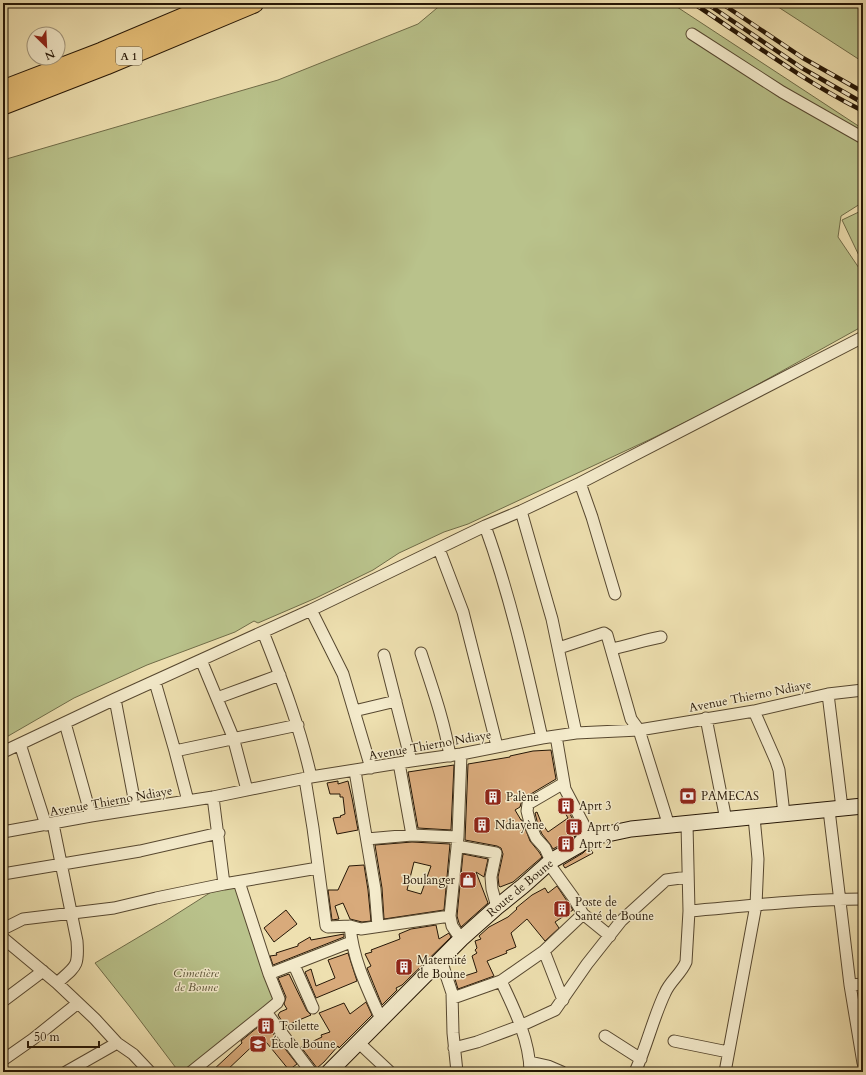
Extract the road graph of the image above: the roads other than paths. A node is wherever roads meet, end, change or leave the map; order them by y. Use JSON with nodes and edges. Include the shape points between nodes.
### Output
{"nodes":[{"id":1,"x":218,"y":3,"type":"edge"},
{"id":2,"x":254,"y":3,"type":"edge"},
{"id":3,"x":692,"y":34,"type":"dead end"},
{"id":4,"x":3,"y":90,"type":"edge"},
{"id":5,"x":3,"y":105,"type":"edge"},
{"id":6,"x":863,"y":138,"type":"edge"},
{"id":7,"x":863,"y":337,"type":"edge"},
{"id":8,"x":580,"y":483,"type":"junction"},
{"id":9,"x":521,"y":511,"type":"junction"},
{"id":10,"x":485,"y":526,"type":"junction"},
{"id":11,"x":439,"y":549,"type":"junction"},
{"id":12,"x":615,"y":594,"type":"dead end"},
{"id":13,"x":311,"y":610,"type":"junction"},
{"id":14,"x":263,"y":632,"type":"junction"},
{"id":15,"x":661,"y":637,"type":"dead end"},
{"id":16,"x":559,"y":648,"type":"junction"},
{"id":17,"x":612,"y":649,"type":"junction"},
{"id":18,"x":420,"y":653,"type":"dead end"},
{"id":19,"x":384,"y":656,"type":"dead end"},
{"id":20,"x":201,"y":660,"type":"junction"},
{"id":21,"x":280,"y":675,"type":"junction"},
{"id":22,"x":155,"y":682,"type":"junction"},
{"id":23,"x":863,"y":690,"type":"edge"},
{"id":24,"x":828,"y":694,"type":"junction"},
{"id":25,"x":217,"y":698,"type":"junction"},
{"id":26,"x":115,"y":699,"type":"junction"},
{"id":27,"x":396,"y":701,"type":"junction"},
{"id":28,"x":354,"y":711,"type":"junction"},
{"id":29,"x":754,"y":711,"type":"junction"},
{"id":30,"x":706,"y":718,"type":"junction"},
{"id":31,"x":65,"y":723,"type":"junction"},
{"id":32,"x":298,"y":724,"type":"junction"},
{"id":33,"x":639,"y":730,"type":"junction"},
{"id":34,"x":576,"y":734,"type":"junction"},
{"id":35,"x":556,"y":736,"type":"junction"},
{"id":36,"x":234,"y":737,"type":"junction"},
{"id":37,"x":542,"y":738,"type":"junction"},
{"id":38,"x":20,"y":744,"type":"junction"},
{"id":39,"x":497,"y":746,"type":"junction"},
{"id":40,"x":175,"y":751,"type":"junction"},
{"id":41,"x":3,"y":752,"type":"edge"},
{"id":42,"x":456,"y":755,"type":"junction"},
{"id":43,"x":411,"y":760,"type":"junction"},
{"id":44,"x":399,"y":763,"type":"junction"},
{"id":45,"x":371,"y":768,"type":"junction"},
{"id":46,"x":355,"y":771,"type":"junction"},
{"id":47,"x":308,"y":778,"type":"junction"},
{"id":48,"x":564,"y":783,"type":"junction"},
{"id":49,"x":247,"y":790,"type":"junction"},
{"id":50,"x":214,"y":797,"type":"junction"},
{"id":51,"x":188,"y":801,"type":"junction"},
{"id":52,"x":863,"y":806,"type":"edge"},
{"id":53,"x":136,"y":809,"type":"junction"},
{"id":54,"x":836,"y":809,"type":"junction"},
{"id":55,"x":784,"y":814,"type":"junction"},
{"id":56,"x":91,"y":816,"type":"junction"},
{"id":57,"x":754,"y":817,"type":"junction"},
{"id":58,"x":726,"y":820,"type":"junction"},
{"id":59,"x":49,"y":824,"type":"junction"},
{"id":60,"x":687,"y":824,"type":"junction"},
{"id":61,"x":670,"y":826,"type":"junction"},
{"id":62,"x":3,"y":832,"type":"edge"},
{"id":63,"x":219,"y":833,"type":"junction"},
{"id":64,"x":412,"y":835,"type":"junction"},
{"id":65,"x":367,"y":839,"type":"junction"},
{"id":66,"x":584,"y":839,"type":"junction"},
{"id":67,"x":457,"y":841,"type":"junction"},
{"id":68,"x":551,"y":860,"type":"junction"},
{"id":69,"x":60,"y":864,"type":"junction"},
{"id":70,"x":318,"y":868,"type":"junction"},
{"id":71,"x":3,"y":874,"type":"edge"},
{"id":72,"x":688,"y":876,"type":"junction"},
{"id":73,"x":239,"y":882,"type":"junction"},
{"id":74,"x":224,"y":884,"type":"junction"},
{"id":75,"x":839,"y":899,"type":"junction"},
{"id":76,"x":863,"y":899,"type":"edge"},
{"id":77,"x":756,"y":905,"type":"junction"},
{"id":78,"x":497,"y":906,"type":"junction"},
{"id":79,"x":689,"y":911,"type":"junction"},
{"id":80,"x":72,"y":914,"type":"junction"},
{"id":81,"x":583,"y":914,"type":"junction"},
{"id":82,"x":450,"y":916,"type":"junction"},
{"id":83,"x":350,"y":926,"type":"junction"},
{"id":84,"x":378,"y":926,"type":"junction"},
{"id":85,"x":610,"y":936,"type":"junction"},
{"id":86,"x":3,"y":937,"type":"edge"},
{"id":87,"x":461,"y":939,"type":"junction"},
{"id":88,"x":351,"y":942,"type":"junction"},
{"id":89,"x":544,"y":951,"type":"junction"},
{"id":90,"x":441,"y":960,"type":"junction"},
{"id":91,"x":294,"y":965,"type":"junction"},
{"id":92,"x":43,"y":971,"type":"junction"},
{"id":93,"x":269,"y":974,"type":"junction"},
{"id":94,"x":501,"y":980,"type":"junction"},
{"id":95,"x":57,"y":983,"type":"junction"},
{"id":96,"x":863,"y":984,"type":"edge"},
{"id":97,"x":850,"y":985,"type":"junction"},
{"id":98,"x":452,"y":998,"type":"junction"},
{"id":99,"x":563,"y":1000,"type":"junction"},
{"id":100,"x":3,"y":1001,"type":"edge"},
{"id":101,"x":78,"y":1003,"type":"junction"},
{"id":102,"x":313,"y":1008,"type":"dead end"},
{"id":103,"x":266,"y":1012,"type":"junction"},
{"id":104,"x":381,"y":1019,"type":"junction"},
{"id":105,"x":520,"y":1026,"type":"junction"},
{"id":106,"x":605,"y":1036,"type":"dead end"},
{"id":107,"x":358,"y":1042,"type":"junction"},
{"id":108,"x":674,"y":1042,"type":"dead end"},
{"id":109,"x":116,"y":1043,"type":"junction"},
{"id":110,"x":454,"y":1048,"type":"junction"},
{"id":111,"x":728,"y":1052,"type":"junction"},
{"id":112,"x":641,"y":1059,"type":"junction"},
{"id":113,"x":3,"y":1060,"type":"edge"},
{"id":114,"x":863,"y":1063,"type":"edge"},
{"id":115,"x":530,"y":1067,"type":"edge"},
{"id":116,"x":863,"y":1067,"type":"edge"},
{"id":117,"x":454,"y":1071,"type":"edge"},
{"id":118,"x":66,"y":1072,"type":"edge"},
{"id":119,"x":150,"y":1072,"type":"edge"},
{"id":120,"x":191,"y":1072,"type":"edge"},
{"id":121,"x":311,"y":1072,"type":"edge"},
{"id":122,"x":329,"y":1072,"type":"edge"},
{"id":123,"x":390,"y":1072,"type":"edge"},
{"id":124,"x":562,"y":1072,"type":"edge"},
{"id":125,"x":635,"y":1072,"type":"edge"},
{"id":126,"x":725,"y":1072,"type":"edge"},
{"id":127,"x":859,"y":1072,"type":"edge"}],
"edges":[{"from":1,"to":4,"type":"highway","number":"A 1"},
{"from":2,"to":5,"type":"highway","number":"A 1"},
{"from":3,"to":6,"type":"street","via":[[782,92]]},
{"from":7,"to":8,"type":"street"},
{"from":8,"to":9,"type":"street"},
{"from":8,"to":12,"type":"street"},
{"from":9,"to":10,"type":"street"},
{"from":9,"to":16,"type":"street"},
{"from":10,"to":11,"type":"street"},
{"from":10,"to":37,"type":"street","via":[[519,637]]},
{"from":11,"to":13,"type":"street"},
{"from":11,"to":39,"type":"street","via":[[463,612]]},
{"from":13,"to":14,"type":"street"},
{"from":13,"to":28,"type":"street","via":[[343,674]]},
{"from":14,"to":20,"type":"street"},
{"from":14,"to":21,"type":"street"},
{"from":15,"to":17,"type":"street"},
{"from":16,"to":17,"type":"street","via":[[604,633],[607,634]]},
{"from":16,"to":34,"type":"street"},
{"from":17,"to":33,"type":"street","via":[[631,719]]},
{"from":18,"to":42,"type":"street"},
{"from":19,"to":27,"type":"street"},
{"from":20,"to":22,"type":"street"},
{"from":20,"to":25,"type":"street"},
{"from":21,"to":25,"type":"street"},
{"from":21,"to":32,"type":"street"},
{"from":22,"to":26,"type":"street"},
{"from":22,"to":40,"type":"street"},
{"from":23,"to":24,"type":"street","name":"Avenue Thierno Ndiaye"},
{"from":24,"to":29,"type":"street","name":"Avenue Thierno Ndiaye"},
{"from":24,"to":54,"type":"street"},
{"from":25,"to":36,"type":"street"},
{"from":26,"to":31,"type":"street"},
{"from":26,"to":53,"type":"street"},
{"from":27,"to":28,"type":"street"},
{"from":27,"to":43,"type":"street"},
{"from":28,"to":45,"type":"street"},
{"from":29,"to":30,"type":"street","name":"Avenue Thierno Ndiaye"},
{"from":29,"to":55,"type":"street","via":[[779,770]]},
{"from":30,"to":33,"type":"street","name":"Avenue Thierno Ndiaye"},
{"from":30,"to":58,"type":"street"},
{"from":31,"to":38,"type":"street"},
{"from":31,"to":56,"type":"street"},
{"from":32,"to":36,"type":"street"},
{"from":32,"to":47,"type":"street"},
{"from":33,"to":34,"type":"street","name":"Avenue Thierno Ndiaye"},
{"from":33,"to":61,"type":"street"},
{"from":34,"to":35,"type":"street","name":"Avenue Thierno Ndiaye"},
{"from":35,"to":37,"type":"street","name":"Avenue Thierno Ndiaye"},
{"from":35,"to":48,"type":"street"},
{"from":36,"to":40,"type":"street"},
{"from":36,"to":49,"type":"street"},
{"from":37,"to":39,"type":"street","name":"Avenue Thierno Ndiaye"},
{"from":38,"to":41,"type":"street"},
{"from":38,"to":59,"type":"street"},
{"from":39,"to":42,"type":"street","name":"Avenue Thierno Ndiaye"},
{"from":40,"to":51,"type":"street"},
{"from":42,"to":43,"type":"street","name":"Avenue Thierno Ndiaye"},
{"from":42,"to":67,"type":"street"},
{"from":43,"to":44,"type":"street","name":"Avenue Thierno Ndiaye"},
{"from":44,"to":45,"type":"street","name":"Avenue Thierno Ndiaye"},
{"from":44,"to":64,"type":"street"},
{"from":45,"to":46,"type":"street","name":"Avenue Thierno Ndiaye"},
{"from":46,"to":47,"type":"street","name":"Avenue Thierno Ndiaye"},
{"from":46,"to":65,"type":"street"},
{"from":47,"to":49,"type":"street","name":"Avenue Thierno Ndiaye"},
{"from":47,"to":70,"type":"street"},
{"from":48,"to":66,"type":"street","via":[[585,827]]},
{"from":48,"to":68,"type":"street","via":[[526,807],[536,838]]},
{"from":49,"to":50,"type":"street","name":"Avenue Thierno Ndiaye"},
{"from":50,"to":51,"type":"street","name":"Avenue Thierno Ndiaye"},
{"from":50,"to":63,"type":"street"},
{"from":51,"to":53,"type":"street","name":"Avenue Thierno Ndiaye"},
{"from":52,"to":54,"type":"street","name":"Route de Boune"},
{"from":53,"to":56,"type":"street","name":"Avenue Thierno Ndiaye"},
{"from":54,"to":55,"type":"street","name":"Route de Boune"},
{"from":54,"to":75,"type":"street"},
{"from":55,"to":57,"type":"street","name":"Route de Boune"},
{"from":56,"to":59,"type":"street","name":"Avenue Thierno Ndiaye"},
{"from":57,"to":58,"type":"street","name":"Route de Boune"},
{"from":57,"to":77,"type":"street","via":[[758,859]]},
{"from":58,"to":60,"type":"street","name":"Route de Boune"},
{"from":59,"to":62,"type":"street","name":"Avenue Thierno Ndiaye"},
{"from":59,"to":69,"type":"street"},
{"from":60,"to":61,"type":"street","name":"Route de Boune"},
{"from":60,"to":72,"type":"street"},
{"from":61,"to":66,"type":"street","name":"Route de Boune","via":[[631,829]]},
{"from":63,"to":69,"type":"street","via":[[140,851]]},
{"from":63,"to":74,"type":"street"},
{"from":64,"to":65,"type":"street"},
{"from":64,"to":67,"type":"street"},
{"from":65,"to":84,"type":"street","via":[[376,889]]},
{"from":66,"to":68,"type":"street","name":"Route de Boune","via":[[580,845]]},
{"from":67,"to":78,"type":"street","via":[[496,853],[491,876]]},
{"from":67,"to":82,"type":"street"},
{"from":68,"to":78,"type":"street","name":"Route de Boune"},
{"from":68,"to":81,"type":"street","via":[[552,868]]},
{"from":69,"to":71,"type":"street"},
{"from":69,"to":80,"type":"street"},
{"from":70,"to":73,"type":"street"},
{"from":70,"to":83,"type":"street","via":[[325,924],[328,927]]},
{"from":72,"to":79,"type":"street"},
{"from":72,"to":85,"type":"street","via":[[666,880],[622,921]]},
{"from":73,"to":74,"type":"street"},
{"from":73,"to":93,"type":"street"},
{"from":74,"to":80,"type":"street","via":[[114,908]]},
{"from":75,"to":76,"type":"street"},
{"from":75,"to":77,"type":"street"},
{"from":75,"to":97,"type":"street"},
{"from":77,"to":79,"type":"street"},
{"from":77,"to":111,"type":"street"},
{"from":78,"to":87,"type":"street","name":"Route de Boune"},
{"from":79,"to":112,"type":"street","via":[[686,962],[664,995]]},
{"from":80,"to":86,"type":"street","via":[[24,919]]},
{"from":80,"to":95,"type":"street","via":[[78,962]]},
{"from":81,"to":85,"type":"street"},
{"from":81,"to":89,"type":"street"},
{"from":82,"to":84,"type":"street"},
{"from":82,"to":87,"type":"street","via":[[452,926]]},
{"from":83,"to":84,"type":"street","via":[[361,929]]},
{"from":83,"to":88,"type":"street"},
{"from":85,"to":99,"type":"street"},
{"from":86,"to":92,"type":"street"},
{"from":87,"to":90,"type":"street","name":"Route de Boune"},
{"from":88,"to":91,"type":"street"},
{"from":88,"to":104,"type":"street","via":[[361,976]]},
{"from":89,"to":94,"type":"street"},
{"from":89,"to":99,"type":"street"},
{"from":90,"to":98,"type":"street"},
{"from":90,"to":104,"type":"street","name":"Route de Boune"},
{"from":91,"to":93,"type":"street"},
{"from":91,"to":102,"type":"street"},
{"from":92,"to":95,"type":"street"},
{"from":92,"to":100,"type":"street"},
{"from":93,"to":103,"type":"street","via":[[279,999]]},
{"from":94,"to":98,"type":"street"},
{"from":94,"to":105,"type":"street"},
{"from":95,"to":101,"type":"street"},
{"from":96,"to":97,"type":"street"},
{"from":97,"to":114,"type":"street"},
{"from":98,"to":110,"type":"street"},
{"from":99,"to":105,"type":"street","via":[[552,1013]]},
{"from":101,"to":109,"type":"street"},
{"from":101,"to":113,"type":"street"},
{"from":103,"to":120,"type":"street"},
{"from":103,"to":121,"type":"street"},
{"from":104,"to":107,"type":"street","name":"Route de Boune"},
{"from":105,"to":110,"type":"street"},
{"from":105,"to":115,"type":"street","via":[[529,1052]]},
{"from":106,"to":112,"type":"street"},
{"from":107,"to":122,"type":"street","name":"Route de Boune"},
{"from":107,"to":123,"type":"street"},
{"from":108,"to":111,"type":"street"},
{"from":109,"to":118,"type":"street"},
{"from":109,"to":119,"type":"street","via":[[133,1054]]},
{"from":110,"to":117,"type":"street"},
{"from":111,"to":126,"type":"street"},
{"from":112,"to":125,"type":"street"},
{"from":115,"to":124,"type":"street","via":[[548,1066]]},
{"from":116,"to":127,"type":"street"}]}
